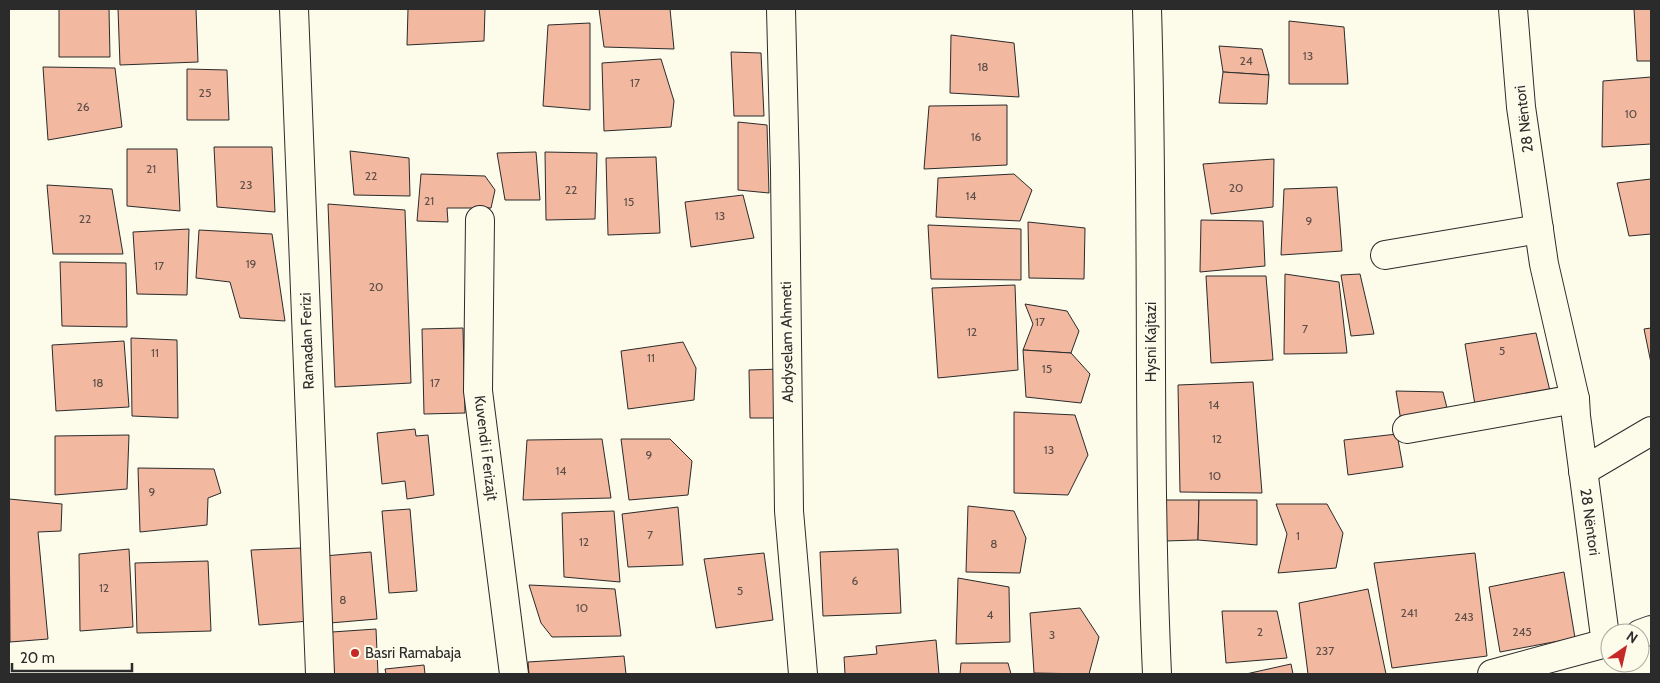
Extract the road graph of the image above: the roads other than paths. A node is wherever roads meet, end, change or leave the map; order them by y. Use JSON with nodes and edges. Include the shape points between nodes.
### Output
{"nodes":[{"id":1,"x":294,"y":9,"type":"edge"},
{"id":2,"x":781,"y":9,"type":"edge"},
{"id":3,"x":1147,"y":9,"type":"edge"},
{"id":4,"x":1513,"y":9,"type":"edge"},
{"id":5,"x":480,"y":220,"type":"dead end"},
{"id":6,"x":1539,"y":229,"type":"junction"},
{"id":7,"x":1385,"y":255,"type":"dead end"},
{"id":8,"x":1576,"y":399,"type":"junction"},
{"id":9,"x":1407,"y":430,"type":"dead end"},
{"id":10,"x":1651,"y":431,"type":"edge"},
{"id":11,"x":1583,"y":471,"type":"junction"},
{"id":12,"x":1605,"y":623,"type":"edge"},
{"id":13,"x":1600,"y":645,"type":"edge"},
{"id":14,"x":320,"y":674,"type":"edge"},
{"id":15,"x":514,"y":674,"type":"edge"},
{"id":16,"x":803,"y":674,"type":"edge"},
{"id":17,"x":1157,"y":674,"type":"edge"},
{"id":18,"x":1492,"y":674,"type":"edge"}],
"edges":[{"from":1,"to":14,"type":"street","name":"Ramadan Ferizi"},
{"from":2,"to":16,"type":"street","name":"Abdyselam Ahmeti","via":[[790,511]]},
{"from":3,"to":17,"type":"street","name":"Hysni Kajtazi","via":[[1152,564]]},
{"from":4,"to":6,"type":"street","name":"28 Nëntori","via":[[1521,107]]},
{"from":5,"to":15,"type":"street","name":"Kuvendi i Ferizajt","via":[[478,391]]},
{"from":6,"to":7,"type":"street"},
{"from":6,"to":8,"type":"street","name":"28 Nëntori","via":[[1544,264]]},
{"from":8,"to":9,"type":"street"},
{"from":8,"to":11,"type":"street","name":"28 Nëntori"},
{"from":10,"to":11,"type":"street"},
{"from":11,"to":12,"type":"street","name":"28 Nëntori"},
{"from":13,"to":18,"type":"street"}]}
